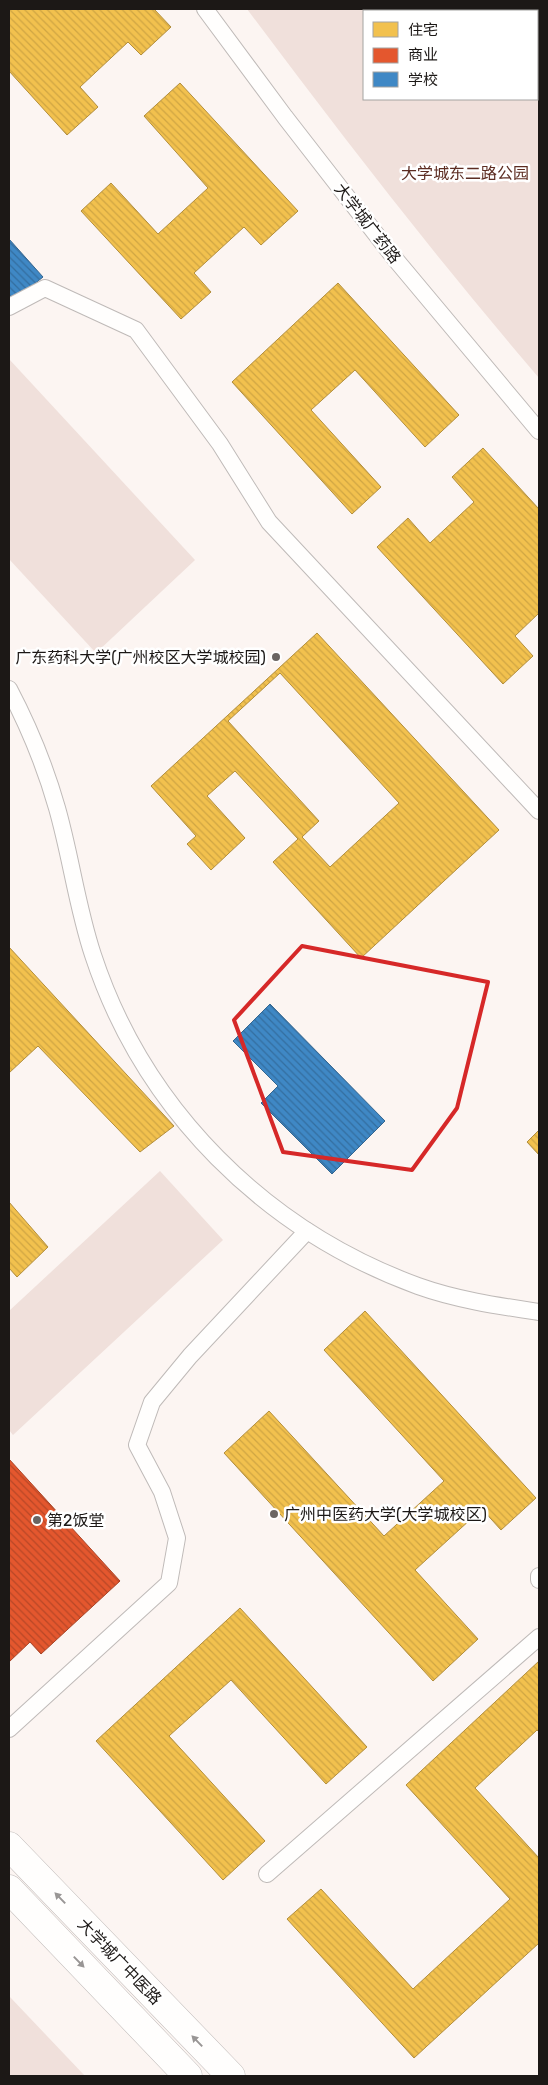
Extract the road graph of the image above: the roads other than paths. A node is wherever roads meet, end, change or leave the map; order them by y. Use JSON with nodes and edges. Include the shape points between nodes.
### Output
{"nodes":[{"id":1,"x":205,"y":9,"type":"edge"},
{"id":2,"x":9,"y":308,"type":"edge"},
{"id":3,"x":539,"y":431,"type":"edge"},
{"id":4,"x":9,"y":689,"type":"edge"},
{"id":5,"x":539,"y":811,"type":"edge"},
{"id":6,"x":307,"y":1232,"type":"junction"},
{"id":7,"x":539,"y":1312,"type":"edge"},
{"id":8,"x":539,"y":1637,"type":"edge"},
{"id":9,"x":9,"y":1729,"type":"edge"},
{"id":10,"x":9,"y":1846,"type":"edge"},
{"id":11,"x":267,"y":1874,"type":"dead end"},
{"id":12,"x":9,"y":1890,"type":"edge"},
{"id":13,"x":188,"y":2076,"type":"edge"},
{"id":14,"x":230,"y":2076,"type":"edge"}],
"edges":[{"from":1,"to":3,"type":"lane","name":"大学城广药路","via":[[396,260]]},
{"from":2,"to":5,"type":"lane","via":[[45,288],[136,330],[220,444],[269,522]]},
{"from":4,"to":6,"type":"lane","via":[[41,758],[57,808],[92,953],[123,1028],[175,1110],[224,1166]]},
{"from":6,"to":7,"type":"lane","via":[[355,1259],[420,1286],[491,1305]]},
{"from":6,"to":9,"type":"lane","via":[[190,1356],[152,1402],[137,1445],[162,1492],[177,1538],[169,1583]]},
{"from":8,"to":11,"type":"lane"},
{"from":14,"to":10,"type":"main road","name":"大学城广中医路","one_way":true},
{"from":12,"to":13,"type":"main road","name":"大学城广中医路","one_way":true}]}
